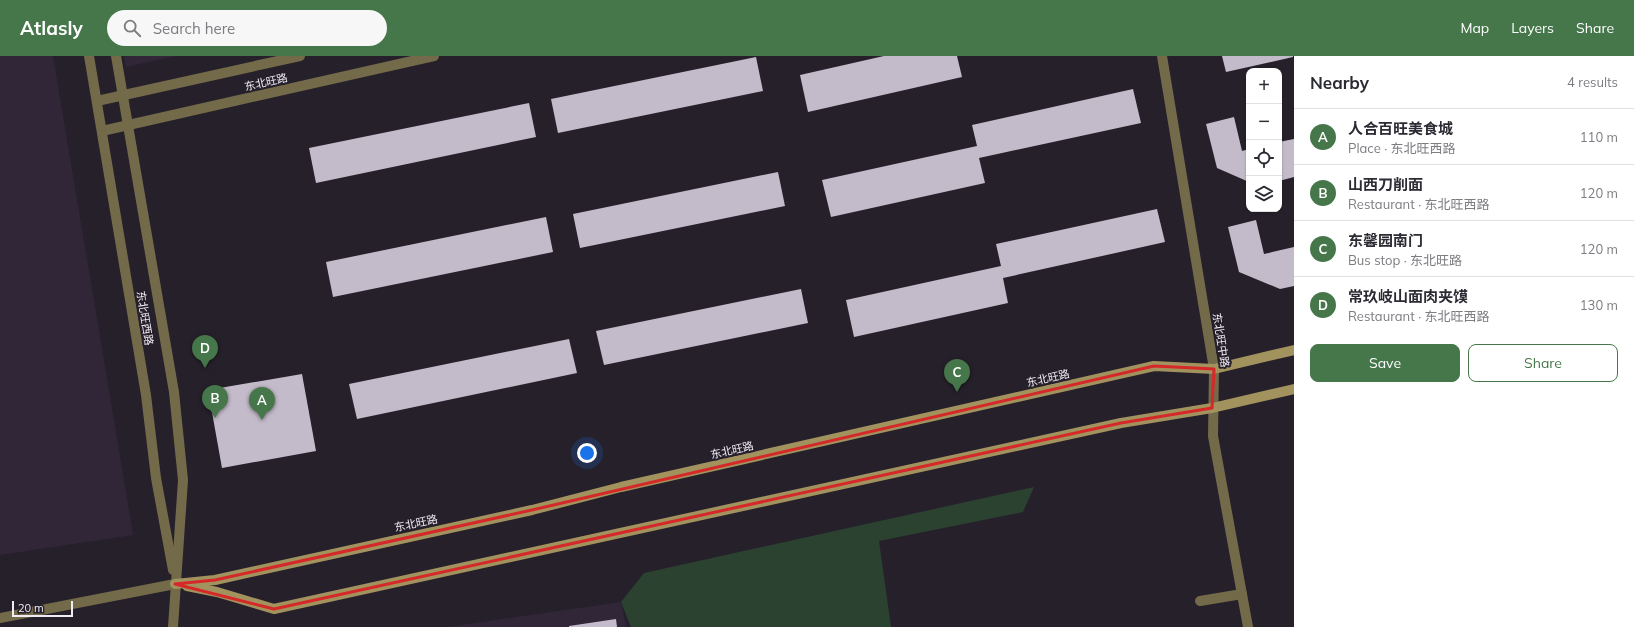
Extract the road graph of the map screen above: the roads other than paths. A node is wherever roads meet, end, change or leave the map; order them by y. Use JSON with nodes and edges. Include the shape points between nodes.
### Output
{"nodes":[{"id":1,"x":89,"y":56,"type":"edge"},
{"id":2,"x":116,"y":56,"type":"edge"},
{"id":3,"x":300,"y":56,"type":"edge"},
{"id":4,"x":434,"y":56,"type":"edge"},
{"id":5,"x":1162,"y":56,"type":"edge"},
{"id":6,"x":123,"y":95,"type":"junction"},
{"id":7,"x":97,"y":101,"type":"junction"},
{"id":8,"x":128,"y":125,"type":"junction"},
{"id":9,"x":102,"y":131,"type":"junction"},
{"id":10,"x":1294,"y":350,"type":"edge"},
{"id":11,"x":1214,"y":369,"type":"junction"},
{"id":12,"x":1294,"y":389,"type":"edge"},
{"id":13,"x":1212,"y":408,"type":"junction"},
{"id":14,"x":176,"y":584,"type":"junction"},
{"id":15,"x":1242,"y":594,"type":"junction"},
{"id":16,"x":1200,"y":601,"type":"dead end"},
{"id":17,"x":0,"y":618,"type":"edge"},
{"id":18,"x":173,"y":627,"type":"edge"},
{"id":19,"x":1248,"y":627,"type":"edge"}],
"edges":[{"from":1,"to":7,"type":"street","name":"东北旺西路"},
{"from":2,"to":6,"type":"street","name":"东北旺西路"},
{"from":3,"to":6,"type":"street","name":"东北旺路"},
{"from":4,"to":8,"type":"street","name":"东北旺路"},
{"from":5,"to":11,"type":"street","name":"东北旺中路"},
{"from":6,"to":7,"type":"street","name":"东北旺路"},
{"from":6,"to":8,"type":"street","name":"东北旺西路"},
{"from":7,"to":9,"type":"street","name":"东北旺西路"},
{"from":8,"to":9,"type":"street","name":"东北旺路"},
{"from":8,"to":14,"type":"street","name":"东北旺西路","via":[[174,392],[184,480]]},
{"from":9,"to":14,"type":"street","name":"东北旺西路","via":[[146,395],[156,478]]},
{"from":10,"to":11,"type":"main road","name":"东北旺路"},
{"from":11,"to":13,"type":"street","name":"东北旺中路"},
{"from":11,"to":14,"type":"main road","name":"东北旺路","via":[[1154,366],[532,510],[215,580]]},
{"from":12,"to":13,"type":"main road","name":"东北旺路"},
{"from":13,"to":14,"type":"main road","name":"东北旺路","via":[[1121,422],[274,609],[217,592]]},
{"from":13,"to":15,"type":"street","name":"东北旺中路","via":[[1213,436]]},
{"from":14,"to":17,"type":"street","name":"东北旺路"},
{"from":14,"to":18,"type":"street","name":"东北旺西路"},
{"from":15,"to":16,"type":"street"},
{"from":15,"to":19,"type":"street","name":"东北旺中路"}]}
